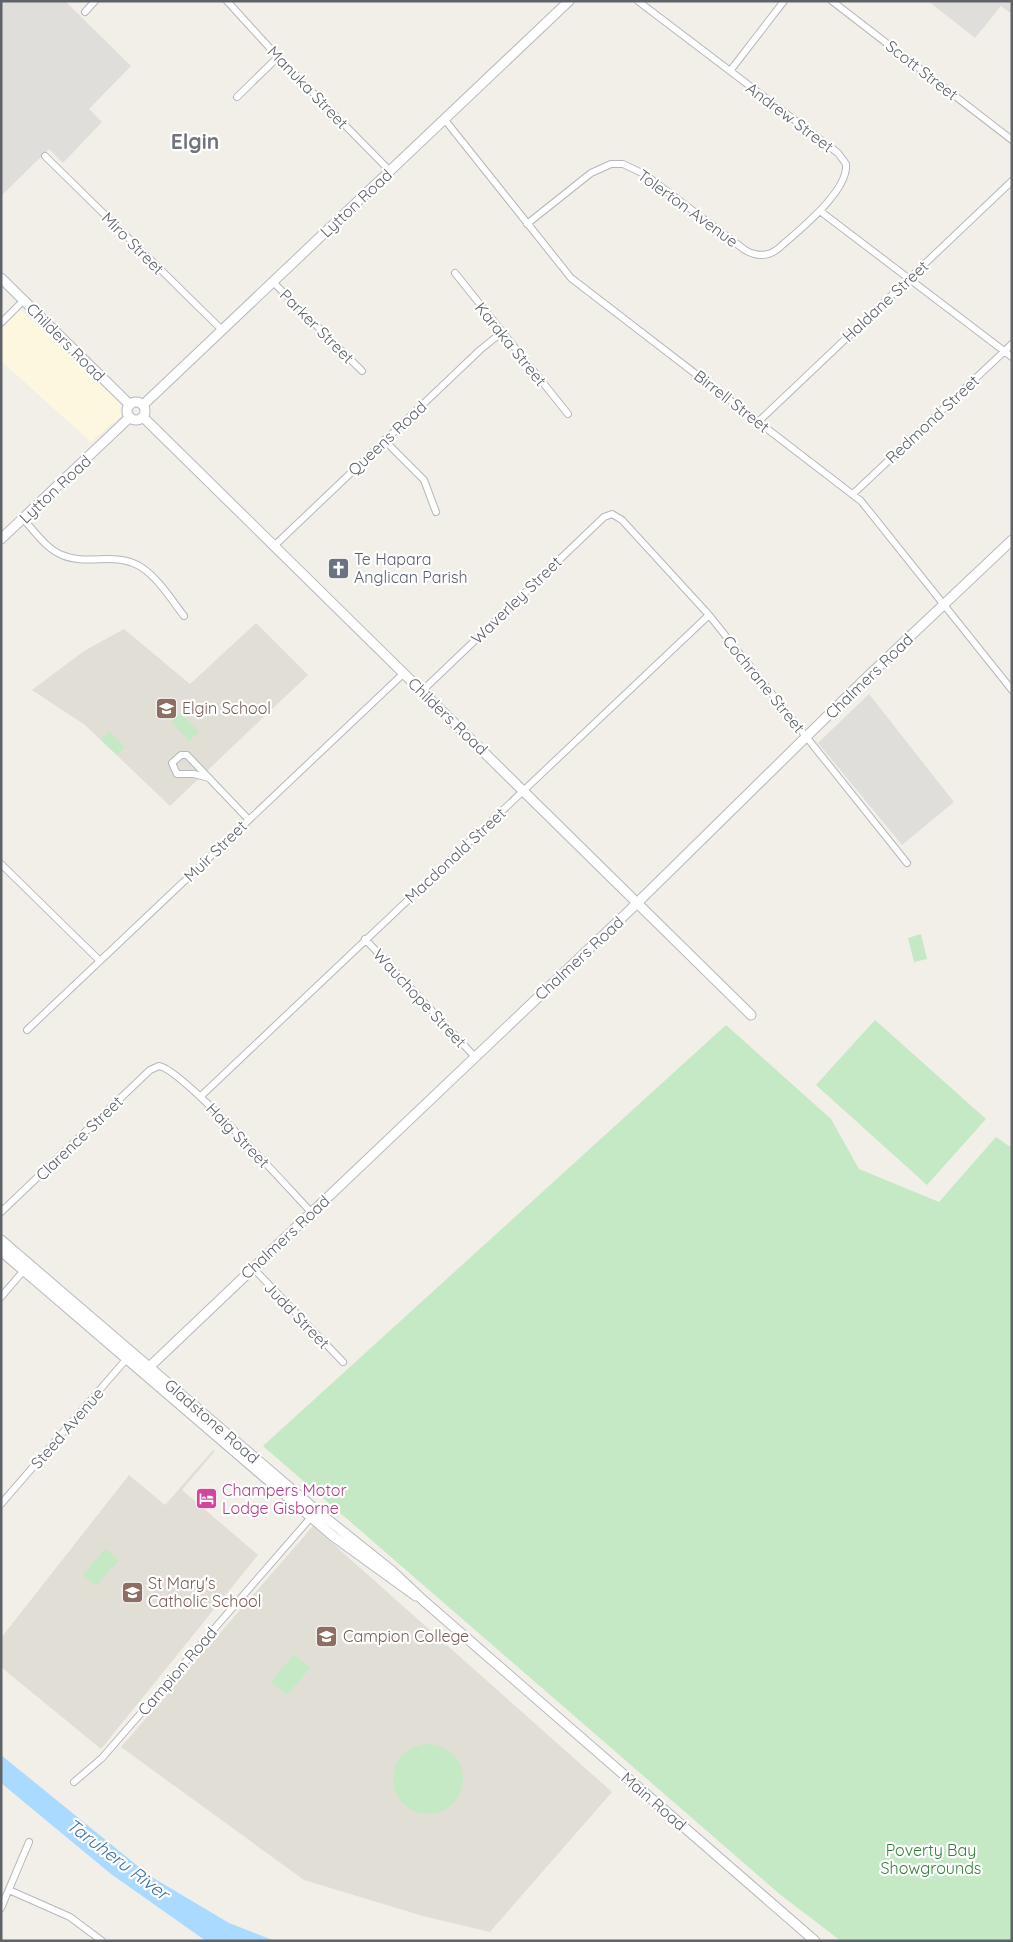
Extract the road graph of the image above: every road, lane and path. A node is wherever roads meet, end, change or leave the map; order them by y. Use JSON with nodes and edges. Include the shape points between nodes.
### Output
{"nodes":[{"id":1,"x":95,"y":1,"type":"edge"},
{"id":2,"x":227,"y":1,"type":"edge"},
{"id":3,"x":569,"y":1,"type":"edge"},
{"id":4,"x":638,"y":1,"type":"edge"},
{"id":5,"x":784,"y":1,"type":"edge"},
{"id":6,"x":832,"y":1,"type":"edge"},
{"id":7,"x":85,"y":12,"type":"dead end"},
{"id":8,"x":278,"y":57,"type":"junction"},
{"id":9,"x":730,"y":71,"type":"junction"},
{"id":10,"x":237,"y":97,"type":"dead end"},
{"id":11,"x":445,"y":120,"type":"junction"},
{"id":12,"x":1012,"y":140,"type":"edge"},
{"id":13,"x":45,"y":156,"type":"dead end"},
{"id":14,"x":390,"y":171,"type":"junction"},
{"id":15,"x":1012,"y":181,"type":"edge"},
{"id":16,"x":820,"y":211,"type":"junction"},
{"id":17,"x":527,"y":224,"type":"junction"},
{"id":18,"x":455,"y":273,"type":"dead end"},
{"id":19,"x":1,"y":278,"type":"edge"},
{"id":20,"x":909,"y":278,"type":"junction"},
{"id":21,"x":273,"y":282,"type":"junction"},
{"id":22,"x":24,"y":300,"type":"junction"},
{"id":23,"x":1,"y":323,"type":"edge"},
{"id":24,"x":222,"y":330,"type":"junction"},
{"id":25,"x":501,"y":333,"type":"junction"},
{"id":26,"x":1012,"y":344,"type":"edge"},
{"id":27,"x":1004,"y":351,"type":"junction"},
{"id":28,"x":1012,"y":357,"type":"edge"},
{"id":29,"x":362,"y":371,"type":"dead end"},
{"id":30,"x":130,"y":405,"type":"junction"},
{"id":31,"x":142,"y":405,"type":"junction"},
{"id":32,"x":568,"y":414,"type":"dead end"},
{"id":33,"x":130,"y":417,"type":"junction"},
{"id":34,"x":143,"y":417,"type":"junction"},
{"id":35,"x":758,"y":422,"type":"junction"},
{"id":36,"x":384,"y":440,"type":"junction"},
{"id":37,"x":853,"y":494,"type":"junction"},
{"id":38,"x":436,"y":512,"type":"dead end"},
{"id":39,"x":612,"y":514,"type":"joint"},
{"id":40,"x":23,"y":518,"type":"junction"},
{"id":41,"x":1,"y":540,"type":"edge"},
{"id":42,"x":1012,"y":540,"type":"edge"},
{"id":43,"x":274,"y":546,"type":"junction"},
{"id":44,"x":944,"y":604,"type":"junction"},
{"id":45,"x":709,"y":615,"type":"junction"},
{"id":46,"x":184,"y":616,"type":"dead end"},
{"id":47,"x":404,"y":673,"type":"junction"},
{"id":48,"x":422,"y":690,"type":"junction"},
{"id":49,"x":1012,"y":690,"type":"edge"},
{"id":50,"x":806,"y":737,"type":"junction"},
{"id":51,"x":209,"y":778,"type":"junction"},
{"id":52,"x":524,"y":790,"type":"junction"},
{"id":53,"x":249,"y":820,"type":"junction"},
{"id":54,"x":1,"y":864,"type":"edge"},
{"id":55,"x":907,"y":864,"type":"dead end"},
{"id":56,"x":638,"y":902,"type":"junction"},
{"id":57,"x":365,"y":940,"type":"junction"},
{"id":58,"x":100,"y":961,"type":"junction"},
{"id":59,"x":751,"y":1015,"type":"dead end"},
{"id":60,"x":27,"y":1030,"type":"dead end"},
{"id":61,"x":475,"y":1056,"type":"junction"},
{"id":62,"x":159,"y":1066,"type":"joint"},
{"id":63,"x":201,"y":1096,"type":"junction"},
{"id":64,"x":1,"y":1212,"type":"edge"},
{"id":65,"x":311,"y":1212,"type":"junction"},
{"id":66,"x":1,"y":1240,"type":"edge"},
{"id":67,"x":1,"y":1251,"type":"edge"},
{"id":68,"x":26,"y":1267,"type":"junction"},
{"id":69,"x":252,"y":1267,"type":"junction"},
{"id":70,"x":1,"y":1297,"type":"edge"},
{"id":71,"x":129,"y":1355,"type":"junction"},
{"id":72,"x":343,"y":1362,"type":"dead end"},
{"id":73,"x":146,"y":1370,"type":"junction"},
{"id":74,"x":1,"y":1504,"type":"edge"},
{"id":75,"x":314,"y":1514,"type":"junction"},
{"id":76,"x":493,"y":1661,"type":"joint"},
{"id":77,"x":74,"y":1782,"type":"dead end"},
{"id":78,"x":29,"y":1842,"type":"dead end"},
{"id":79,"x":9,"y":1890,"type":"junction"},
{"id":80,"x":1,"y":1908,"type":"edge"},
{"id":81,"x":102,"y":1941,"type":"edge"},
{"id":82,"x":815,"y":1941,"type":"edge"}],
"edges":[{"from":1,"to":7,"type":"street"},
{"from":2,"to":8,"type":"street","name":"Manuka Street"},
{"from":3,"to":11,"type":"street","name":"Lytton Road"},
{"from":4,"to":9,"type":"street","name":"Andrew Street"},
{"from":5,"to":9,"type":"street"},
{"from":6,"to":12,"type":"street","name":"Scott Street"},
{"from":8,"to":10,"type":"street"},
{"from":8,"to":14,"type":"street","name":"Manuka Street"},
{"from":9,"to":16,"type":"street","name":"Andrew Street","via":[[844,158],[845,177]]},
{"from":11,"to":14,"type":"street","name":"Lytton Road"},
{"from":11,"to":17,"type":"street","name":"Birrell Street"},
{"from":13,"to":24,"type":"street","name":"Miro Street"},
{"from":14,"to":21,"type":"street","name":"Lytton Road"},
{"from":15,"to":20,"type":"street","name":"Haldane Street"},
{"from":16,"to":17,"type":"street","name":"Tolerton Avenue","via":[[773,253],[758,255],[745,250],[633,167],[611,164],[591,173]]},
{"from":16,"to":20,"type":"street"},
{"from":17,"to":35,"type":"street","name":"Birrell Street","via":[[571,278]]},
{"from":18,"to":25,"type":"street","name":"Karaka Street"},
{"from":19,"to":22,"type":"street","name":"Childers Road"},
{"from":20,"to":27,"type":"street"},
{"from":20,"to":35,"type":"street","name":"Haldane Street"},
{"from":21,"to":24,"type":"street","name":"Lytton Road"},
{"from":21,"to":29,"type":"street","name":"Parker Street"},
{"from":22,"to":23,"type":"street"},
{"from":22,"to":30,"type":"street","name":"Childers Road"},
{"from":24,"to":31,"type":"street","name":"Lytton Road"},
{"from":25,"to":32,"type":"street","name":"Karaka Street"},
{"from":25,"to":36,"type":"street","name":"Queens Road"},
{"from":26,"to":27,"type":"street","name":"Redmond Street"},
{"from":27,"to":28,"type":"street"},
{"from":27,"to":37,"type":"street","name":"Redmond Street"},
{"from":30,"to":31,"type":"street","via":[[136,402]]},
{"from":30,"to":33,"type":"street"},
{"from":31,"to":34,"type":"street"},
{"from":33,"to":34,"type":"street","via":[[139,420]]},
{"from":33,"to":40,"type":"street","name":"Lytton Road"},
{"from":34,"to":43,"type":"street","name":"Childers Road"},
{"from":35,"to":37,"type":"street","name":"Birrell Street"},
{"from":36,"to":38,"type":"street","via":[[424,480]]},
{"from":36,"to":43,"type":"street","name":"Queens Road"},
{"from":37,"to":44,"type":"street","name":"Birrell Street"},
{"from":39,"to":45,"type":"street","name":"Cochrane Street","via":[[622,520]]},
{"from":39,"to":48,"type":"street","name":"Waverley Street","via":[[604,517]]},
{"from":40,"to":41,"type":"street","name":"Lytton Road"},
{"from":40,"to":46,"type":"street","via":[[50,548],[63,556],[121,559],[140,566]]},
{"from":42,"to":44,"type":"street","name":"Chalmers Road"},
{"from":43,"to":47,"type":"street","name":"Childers Road"},
{"from":44,"to":49,"type":"street","name":"Birrell Street"},
{"from":44,"to":50,"type":"street","name":"Chalmers Road"},
{"from":45,"to":50,"type":"street","name":"Cochrane Street"},
{"from":45,"to":52,"type":"street","name":"Macdonald Street"},
{"from":47,"to":48,"type":"street","name":"Childers Road"},
{"from":47,"to":53,"type":"street","name":"Muir Street"},
{"from":48,"to":52,"type":"street","name":"Childers Road"},
{"from":50,"to":55,"type":"street","name":"Cochrane Street"},
{"from":50,"to":56,"type":"street","name":"Chalmers Road"},
{"from":51,"to":51,"type":"street","via":[[177,774],[172,763],[181,755],[187,755]]},
{"from":51,"to":53,"type":"street"},
{"from":52,"to":56,"type":"street","name":"Childers Road"},
{"from":52,"to":57,"type":"street","name":"Macdonald Street"},
{"from":53,"to":58,"type":"street","name":"Muir Street"},
{"from":54,"to":58,"type":"street"},
{"from":56,"to":59,"type":"street","name":"Childers Road"},
{"from":56,"to":61,"type":"street","name":"Chalmers Road"},
{"from":57,"to":61,"type":"street","name":"Wauchope Street"},
{"from":57,"to":63,"type":"street","name":"Macdonald Street"},
{"from":58,"to":60,"type":"street","name":"Muir Street"},
{"from":61,"to":65,"type":"street","name":"Chalmers Road"},
{"from":62,"to":63,"type":"street","name":"Haig Street","via":[[174,1073]]},
{"from":62,"to":64,"type":"street","name":"Clarence Street","via":[[150,1070]]},
{"from":63,"to":65,"type":"street","name":"Haig Street"},
{"from":65,"to":69,"type":"street","name":"Chalmers Road"},
{"from":66,"to":68,"type":"street","name":"Gladstone Road"},
{"from":67,"to":68,"type":"street","name":"Gladstone Road"},
{"from":68,"to":70,"type":"street"},
{"from":68,"to":71,"type":"street","name":"Gladstone Road"},
{"from":69,"to":72,"type":"street","name":"Judd Street"},
{"from":69,"to":73,"type":"street","name":"Chalmers Road"},
{"from":71,"to":73,"type":"street","name":"Gladstone Road"},
{"from":71,"to":74,"type":"street","name":"Steed Avenue"},
{"from":73,"to":75,"type":"street","name":"Gladstone Road"},
{"from":75,"to":76,"type":"street","name":"Gladstone Road","via":[[405,1590],[424,1601]]},
{"from":75,"to":77,"type":"street","name":"Campion Road","via":[[102,1758]]},
{"from":76,"to":82,"type":"street","name":"Main Road"},
{"from":78,"to":79,"type":"street"},
{"from":79,"to":80,"type":"street"},
{"from":79,"to":81,"type":"street","via":[[70,1917]]}]}
